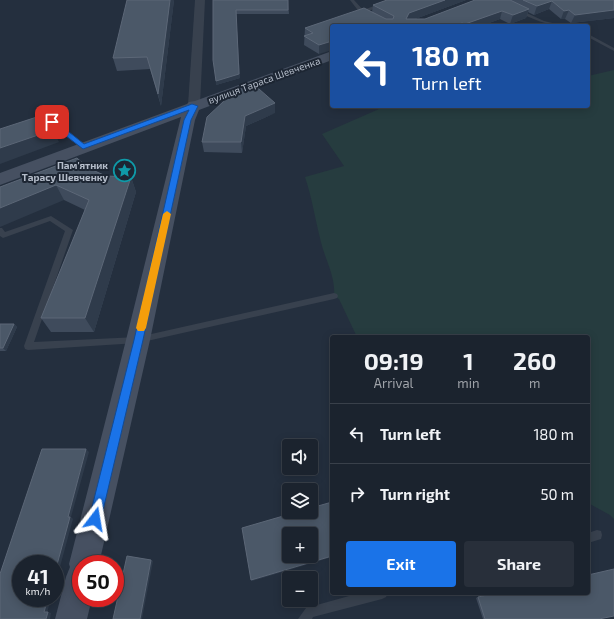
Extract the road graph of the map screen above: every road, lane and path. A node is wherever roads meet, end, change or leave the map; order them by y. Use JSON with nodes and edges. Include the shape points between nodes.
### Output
{"nodes":[{"id":1,"x":200,"y":0,"type":"edge"},
{"id":2,"x":352,"y":0,"type":"edge"},
{"id":3,"x":395,"y":0,"type":"edge"},
{"id":4,"x":515,"y":9,"type":"edge"},
{"id":5,"x":362,"y":12,"type":"junction"},
{"id":6,"x":368,"y":15,"type":"edge"},
{"id":7,"x":553,"y":24,"type":"edge"},
{"id":8,"x":590,"y":36,"type":"edge"},
{"id":9,"x":614,"y":50,"type":"edge"},
{"id":10,"x":330,"y":56,"type":"edge"},
{"id":11,"x":194,"y":106,"type":"junction"},
{"id":12,"x":29,"y":127,"type":"edge"},
{"id":13,"x":83,"y":147,"type":"junction"},
{"id":14,"x":0,"y":179,"type":"edge"},
{"id":15,"x":1,"y":234,"type":"edge"},
{"id":16,"x":334,"y":296,"type":"dead end"},
{"id":17,"x":138,"y":340,"type":"junction"},
{"id":18,"x":86,"y":555,"type":"edge"},
{"id":19,"x":374,"y":595,"type":"edge"},
{"id":20,"x":74,"y":607,"type":"edge"},
{"id":21,"x":71,"y":619,"type":"edge"},
{"id":22,"x":304,"y":619,"type":"edge"}],
"edges":[{"from":1,"to":11,"type":"street"},
{"from":2,"to":5,"type":"lane"},
{"from":3,"to":5,"type":"lane"},
{"from":4,"to":7,"type":"lane"},
{"from":5,"to":6,"type":"lane"},
{"from":8,"to":9,"type":"lane"},
{"from":10,"to":11,"type":"main road","name":"вулиця Тараса Шевченка"},
{"from":11,"to":13,"type":"main road","name":"вулиця Тараса Шевченка"},
{"from":11,"to":17,"type":"main road","via":[[188,120]]},
{"from":12,"to":13,"type":"lane","via":[[52,122]]},
{"from":13,"to":14,"type":"main road","name":"вулиця Тараса Шевченка"},
{"from":15,"to":17,"type":"lane","via":[[51,218],[69,230],[28,346]]},
{"from":16,"to":17,"type":"lane"},
{"from":17,"to":18,"type":"main road"},
{"from":19,"to":22,"type":"lane","via":[[310,612]]},
{"from":20,"to":21,"type":"main road"}]}
